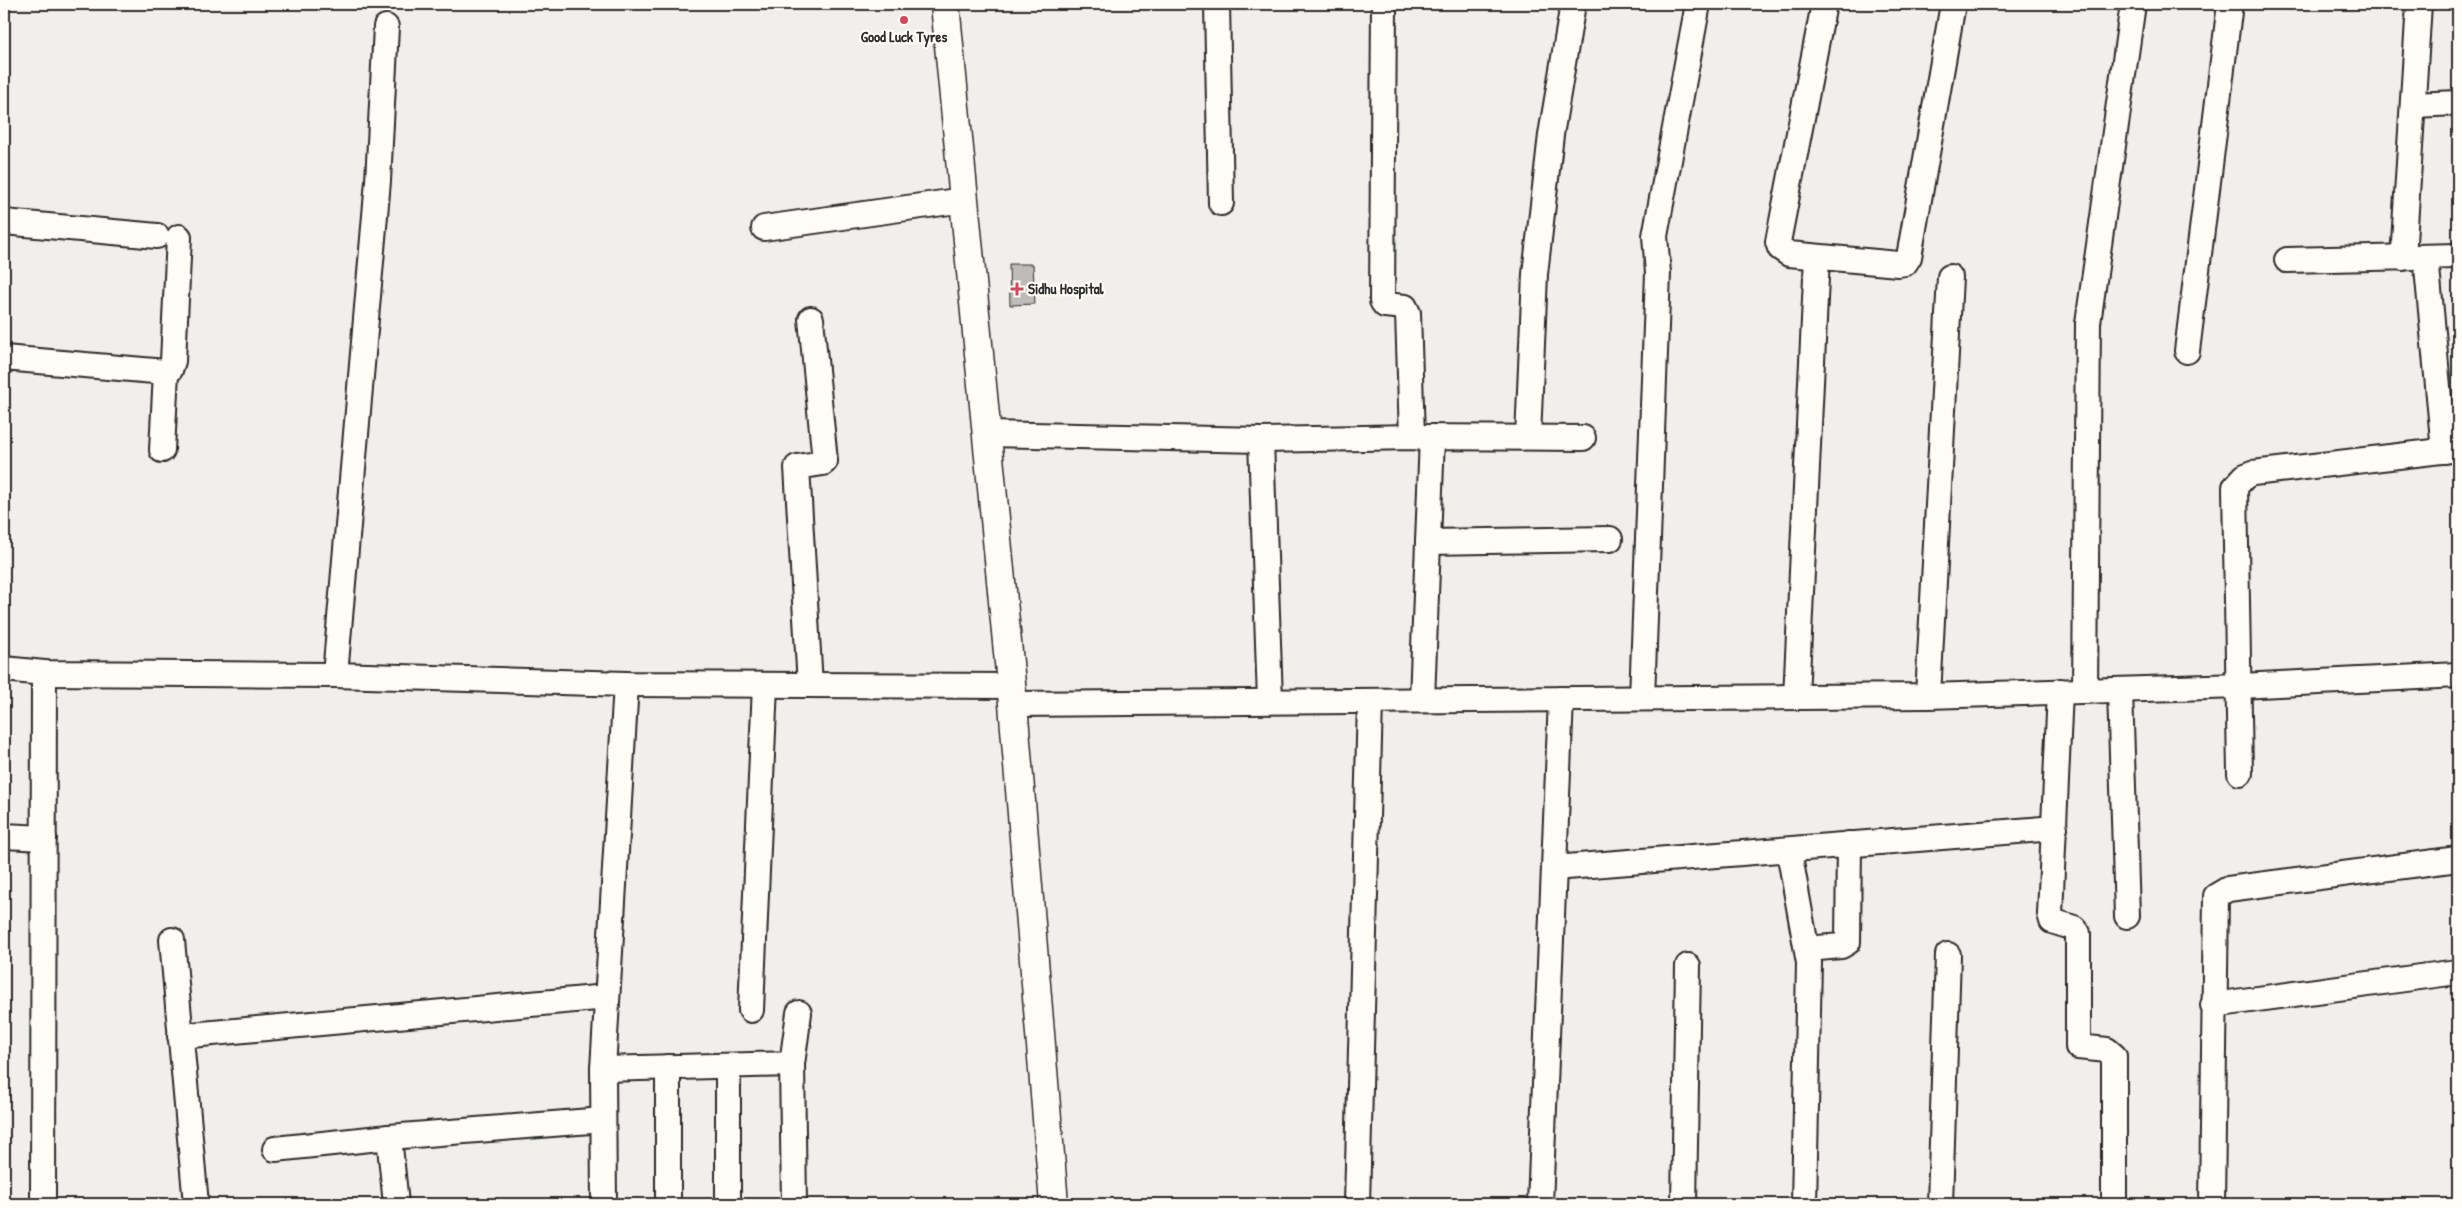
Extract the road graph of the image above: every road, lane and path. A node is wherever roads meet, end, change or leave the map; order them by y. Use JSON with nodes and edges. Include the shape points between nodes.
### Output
{"nodes":[{"id":1,"x":945,"y":4,"type":"edge"},
{"id":2,"x":1217,"y":4,"type":"edge"},
{"id":3,"x":1384,"y":4,"type":"edge"},
{"id":4,"x":1573,"y":4,"type":"edge"},
{"id":5,"x":1698,"y":4,"type":"edge"},
{"id":6,"x":1824,"y":4,"type":"edge"},
{"id":7,"x":1953,"y":4,"type":"edge"},
{"id":8,"x":2133,"y":4,"type":"edge"},
{"id":9,"x":2230,"y":4,"type":"edge"},
{"id":10,"x":2420,"y":4,"type":"edge"},
{"id":11,"x":386,"y":27,"type":"dead end"},
{"id":12,"x":2458,"y":103,"type":"edge"},
{"id":13,"x":2413,"y":105,"type":"junction"},
{"id":14,"x":964,"y":200,"type":"junction"},
{"id":15,"x":1221,"y":204,"type":"dead end"},
{"id":16,"x":4,"y":222,"type":"edge"},
{"id":17,"x":764,"y":228,"type":"dead end"},
{"id":18,"x":2458,"y":256,"type":"edge"},
{"id":19,"x":1817,"y":257,"type":"junction"},
{"id":20,"x":2414,"y":258,"type":"junction"},
{"id":21,"x":2287,"y":260,"type":"dead end"},
{"id":22,"x":1950,"y":277,"type":"dead end"},
{"id":23,"x":812,"y":319,"type":"dead end"},
{"id":24,"x":2187,"y":352,"type":"dead end"},
{"id":25,"x":4,"y":358,"type":"edge"},
{"id":26,"x":166,"y":372,"type":"junction"},
{"id":27,"x":987,"y":434,"type":"junction"},
{"id":28,"x":1422,"y":437,"type":"junction"},
{"id":29,"x":1528,"y":438,"type":"junction"},
{"id":30,"x":1583,"y":438,"type":"dead end"},
{"id":31,"x":1260,"y":440,"type":"junction"},
{"id":32,"x":162,"y":450,"type":"dead end"},
{"id":33,"x":2451,"y":450,"type":"edge"},
{"id":34,"x":1610,"y":538,"type":"dead end"},
{"id":35,"x":1428,"y":542,"type":"junction"},
{"id":36,"x":4,"y":669,"type":"edge"},
{"id":37,"x":44,"y":673,"type":"junction"},
{"id":38,"x":335,"y":675,"type":"junction"},
{"id":39,"x":2458,"y":675,"type":"edge"},
{"id":40,"x":626,"y":684,"type":"junction"},
{"id":41,"x":765,"y":685,"type":"junction"},
{"id":42,"x":810,"y":685,"type":"junction"},
{"id":43,"x":2240,"y":686,"type":"junction"},
{"id":44,"x":2120,"y":690,"type":"junction"},
{"id":45,"x":2060,"y":691,"type":"junction"},
{"id":46,"x":2084,"y":691,"type":"junction"},
{"id":47,"x":1012,"y":695,"type":"junction"},
{"id":48,"x":1928,"y":696,"type":"junction"},
{"id":49,"x":1796,"y":697,"type":"junction"},
{"id":50,"x":1642,"y":698,"type":"junction"},
{"id":51,"x":1561,"y":699,"type":"junction"},
{"id":52,"x":1422,"y":700,"type":"junction"},
{"id":53,"x":1370,"y":701,"type":"junction"},
{"id":54,"x":1270,"y":702,"type":"junction"},
{"id":55,"x":2240,"y":772,"type":"dead end"},
{"id":56,"x":2056,"y":828,"type":"junction"},
{"id":57,"x":4,"y":836,"type":"edge"},
{"id":58,"x":44,"y":838,"type":"junction"},
{"id":59,"x":1849,"y":844,"type":"junction"},
{"id":60,"x":1789,"y":851,"type":"junction"},
{"id":61,"x":2458,"y":859,"type":"edge"},
{"id":62,"x":1554,"y":868,"type":"junction"},
{"id":63,"x":2127,"y":916,"type":"dead end"},
{"id":64,"x":172,"y":940,"type":"dead end"},
{"id":65,"x":1807,"y":950,"type":"junction"},
{"id":66,"x":1948,"y":955,"type":"dead end"},
{"id":67,"x":1688,"y":966,"type":"dead end"},
{"id":68,"x":2457,"y":972,"type":"edge"},
{"id":69,"x":607,"y":997,"type":"junction"},
{"id":70,"x":2214,"y":1005,"type":"junction"},
{"id":71,"x":751,"y":1010,"type":"dead end"},
{"id":72,"x":798,"y":1012,"type":"dead end"},
{"id":73,"x":180,"y":1036,"type":"junction"},
{"id":74,"x":792,"y":1064,"type":"junction"},
{"id":75,"x":728,"y":1066,"type":"junction"},
{"id":76,"x":668,"y":1067,"type":"junction"},
{"id":77,"x":603,"y":1069,"type":"junction"},
{"id":78,"x":603,"y":1120,"type":"junction"},
{"id":79,"x":389,"y":1136,"type":"junction"},
{"id":80,"x":275,"y":1149,"type":"dead end"},
{"id":81,"x":43,"y":1204,"type":"edge"},
{"id":82,"x":196,"y":1204,"type":"edge"},
{"id":83,"x":396,"y":1204,"type":"edge"},
{"id":84,"x":604,"y":1204,"type":"edge"},
{"id":85,"x":668,"y":1204,"type":"edge"},
{"id":86,"x":728,"y":1204,"type":"edge"},
{"id":87,"x":794,"y":1204,"type":"edge"},
{"id":88,"x":1054,"y":1204,"type":"edge"},
{"id":89,"x":1357,"y":1204,"type":"edge"},
{"id":90,"x":1540,"y":1204,"type":"edge"},
{"id":91,"x":1684,"y":1204,"type":"edge"},
{"id":92,"x":1804,"y":1204,"type":"edge"},
{"id":93,"x":1940,"y":1204,"type":"edge"},
{"id":94,"x":2114,"y":1204,"type":"edge"},
{"id":95,"x":2212,"y":1204,"type":"edge"}],
"edges":[{"from":1,"to":14,"type":"main road"},
{"from":2,"to":15,"type":"street"},
{"from":3,"to":28,"type":"street","via":[[1382,301],[1385,305],[1405,308],[1408,313]]},
{"from":4,"to":29,"type":"street","via":[[1551,135],[1535,274]]},
{"from":5,"to":50,"type":"street","via":[[1655,236],[1657,283]]},
{"from":6,"to":19,"type":"street","via":[[1778,242],[1780,248],[1789,254]]},
{"from":7,"to":19,"type":"street","via":[[1908,260],[1898,264]]},
{"from":8,"to":46,"type":"street","via":[[2088,323]]},
{"from":9,"to":24,"type":"street"},
{"from":10,"to":13,"type":"street"},
{"from":11,"to":38,"type":"street","via":[[378,181]]},
{"from":12,"to":13,"type":"street"},
{"from":13,"to":20,"type":"street"},
{"from":14,"to":17,"type":"street"},
{"from":14,"to":27,"type":"main road"},
{"from":16,"to":26,"type":"street","via":[[168,237],[173,361]]},
{"from":18,"to":20,"type":"street"},
{"from":19,"to":49,"type":"street"},
{"from":20,"to":21,"type":"street"},
{"from":20,"to":33,"type":"street"},
{"from":22,"to":48,"type":"street"},
{"from":23,"to":42,"type":"street","via":[[825,461],[797,467]]},
{"from":25,"to":26,"type":"street"},
{"from":26,"to":32,"type":"street"},
{"from":27,"to":31,"type":"street"},
{"from":27,"to":47,"type":"main road"},
{"from":28,"to":29,"type":"street"},
{"from":28,"to":31,"type":"street"},
{"from":28,"to":35,"type":"street"},
{"from":29,"to":30,"type":"street"},
{"from":31,"to":54,"type":"street"},
{"from":33,"to":43,"type":"street","via":[[2253,473],[2239,481],[2234,495]]},
{"from":34,"to":35,"type":"street"},
{"from":35,"to":52,"type":"street"},
{"from":36,"to":37,"type":"street"},
{"from":37,"to":38,"type":"street"},
{"from":37,"to":58,"type":"street"},
{"from":38,"to":40,"type":"street"},
{"from":39,"to":43,"type":"street"},
{"from":40,"to":41,"type":"street"},
{"from":40,"to":69,"type":"street"},
{"from":41,"to":42,"type":"street"},
{"from":41,"to":71,"type":"street"},
{"from":42,"to":47,"type":"street"},
{"from":43,"to":44,"type":"street"},
{"from":43,"to":55,"type":"street"},
{"from":44,"to":46,"type":"street"},
{"from":44,"to":63,"type":"street"},
{"from":45,"to":46,"type":"street"},
{"from":45,"to":48,"type":"street"},
{"from":45,"to":56,"type":"street"},
{"from":47,"to":54,"type":"street"},
{"from":47,"to":88,"type":"main road"},
{"from":48,"to":49,"type":"street"},
{"from":49,"to":50,"type":"street"},
{"from":50,"to":51,"type":"street"},
{"from":51,"to":52,"type":"street"},
{"from":51,"to":62,"type":"street"},
{"from":52,"to":53,"type":"street"},
{"from":53,"to":54,"type":"street"},
{"from":53,"to":89,"type":"street"},
{"from":56,"to":59,"type":"street"},
{"from":56,"to":94,"type":"street","via":[[2050,914],[2055,923],[2074,928],[2078,933],[2077,1044],[2082,1049],[2110,1051],[2115,1060]]},
{"from":57,"to":58,"type":"street"},
{"from":58,"to":81,"type":"street"},
{"from":59,"to":60,"type":"street"},
{"from":59,"to":65,"type":"street","via":[[1848,942],[1842,946]]},
{"from":60,"to":62,"type":"street"},
{"from":60,"to":65,"type":"street"},
{"from":61,"to":70,"type":"street","via":[[2219,892],[2214,901]]},
{"from":62,"to":90,"type":"street"},
{"from":64,"to":73,"type":"street"},
{"from":65,"to":92,"type":"street","via":[[1810,964]]},
{"from":66,"to":93,"type":"street"},
{"from":67,"to":91,"type":"street"},
{"from":68,"to":70,"type":"street"},
{"from":69,"to":73,"type":"street"},
{"from":69,"to":77,"type":"street"},
{"from":70,"to":95,"type":"street"},
{"from":72,"to":74,"type":"street"},
{"from":73,"to":82,"type":"street"},
{"from":74,"to":75,"type":"street"},
{"from":74,"to":87,"type":"street"},
{"from":75,"to":76,"type":"street"},
{"from":75,"to":86,"type":"street"},
{"from":76,"to":77,"type":"street"},
{"from":76,"to":85,"type":"street"},
{"from":77,"to":78,"type":"street"},
{"from":78,"to":79,"type":"street"},
{"from":78,"to":84,"type":"street"},
{"from":79,"to":80,"type":"street"},
{"from":79,"to":83,"type":"street"}]}
